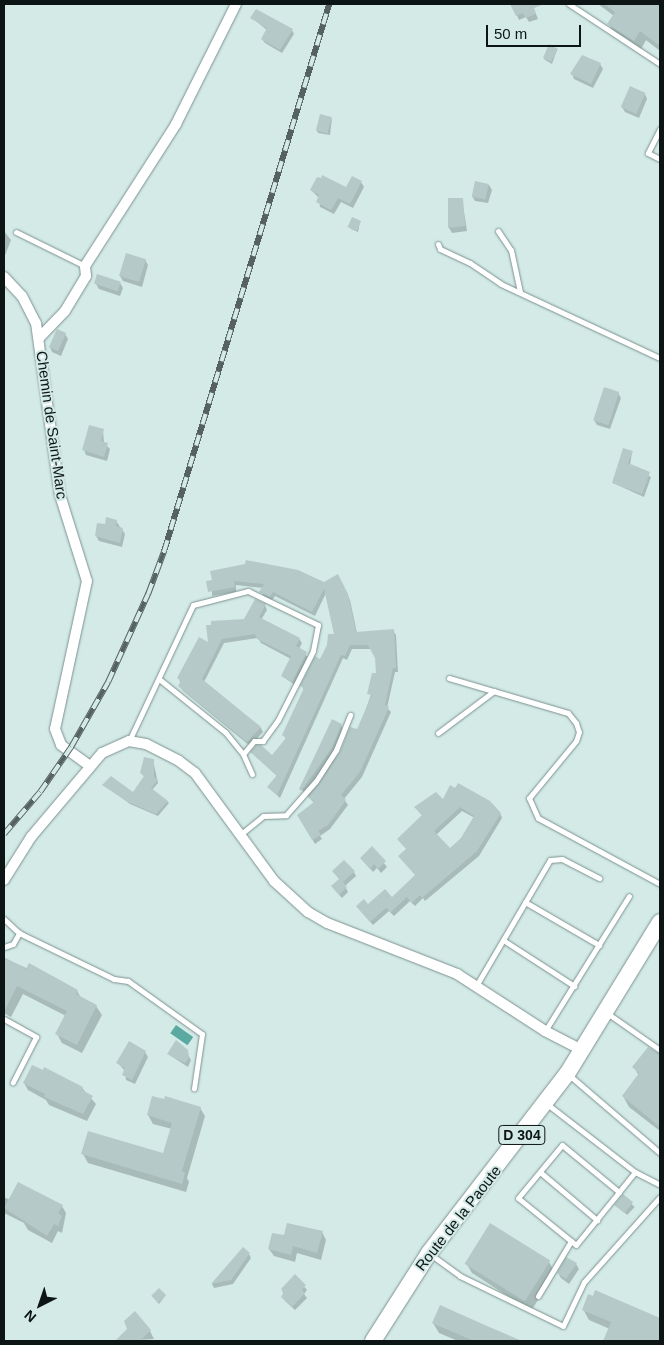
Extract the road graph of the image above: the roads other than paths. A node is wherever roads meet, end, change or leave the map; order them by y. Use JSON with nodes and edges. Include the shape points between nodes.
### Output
{"nodes":[{"id":1,"x":236,"y":4,"type":"edge"},
{"id":2,"x":569,"y":4,"type":"edge"},
{"id":3,"x":660,"y":64,"type":"edge"},
{"id":4,"x":660,"y":129,"type":"edge"},
{"id":5,"x":660,"y":159,"type":"edge"},
{"id":6,"x":498,"y":231,"type":"dead end"},
{"id":7,"x":16,"y":232,"type":"dead end"},
{"id":8,"x":438,"y":244,"type":"dead end"},
{"id":9,"x":84,"y":266,"type":"junction"},
{"id":10,"x":4,"y":277,"type":"edge"},
{"id":11,"x":520,"y":292,"type":"junction"},
{"id":12,"x":40,"y":338,"type":"junction"},
{"id":13,"x":660,"y":358,"type":"edge"},
{"id":14,"x":158,"y":678,"type":"junction"},
{"id":15,"x":449,"y":678,"type":"dead end"},
{"id":16,"x":494,"y":691,"type":"junction"},
{"id":17,"x":350,"y":714,"type":"dead end"},
{"id":18,"x":438,"y":733,"type":"dead end"},
{"id":19,"x":129,"y":741,"type":"junction"},
{"id":20,"x":243,"y":754,"type":"junction"},
{"id":21,"x":90,"y":766,"type":"junction"},
{"id":22,"x":252,"y":774,"type":"dead end"},
{"id":23,"x":241,"y":834,"type":"junction"},
{"id":24,"x":599,"y":878,"type":"dead end"},
{"id":25,"x":4,"y":880,"type":"edge"},
{"id":26,"x":660,"y":884,"type":"edge"},
{"id":27,"x":630,"y":896,"type":"dead end"},
{"id":28,"x":525,"y":902,"type":"junction"},
{"id":29,"x":4,"y":919,"type":"edge"},
{"id":30,"x":660,"y":922,"type":"edge"},
{"id":31,"x":18,"y":933,"type":"junction"},
{"id":32,"x":503,"y":940,"type":"junction"},
{"id":33,"x":599,"y":945,"type":"junction"},
{"id":34,"x":4,"y":946,"type":"edge"},
{"id":35,"x":574,"y":986,"type":"junction"},
{"id":36,"x":475,"y":987,"type":"junction"},
{"id":37,"x":606,"y":1012,"type":"junction"},
{"id":38,"x":4,"y":1019,"type":"edge"},
{"id":39,"x":545,"y":1031,"type":"junction"},
{"id":40,"x":582,"y":1050,"type":"junction"},
{"id":41,"x":660,"y":1050,"type":"edge"},
{"id":42,"x":567,"y":1074,"type":"junction"},
{"id":43,"x":13,"y":1082,"type":"dead end"},
{"id":44,"x":194,"y":1088,"type":"dead end"},
{"id":45,"x":545,"y":1103,"type":"junction"},
{"id":46,"x":660,"y":1152,"type":"edge"},
{"id":47,"x":540,"y":1172,"type":"junction"},
{"id":48,"x":635,"y":1172,"type":"junction"},
{"id":49,"x":660,"y":1185,"type":"edge"},
{"id":50,"x":619,"y":1192,"type":"junction"},
{"id":51,"x":660,"y":1197,"type":"edge"},
{"id":52,"x":597,"y":1220,"type":"junction"},
{"id":53,"x":571,"y":1241,"type":"junction"},
{"id":54,"x":429,"y":1254,"type":"junction"},
{"id":55,"x":538,"y":1296,"type":"dead end"},
{"id":56,"x":373,"y":1341,"type":"edge"}],
"edges":[{"from":1,"to":9,"type":"street","name":"Chemin de Saint-Marc","via":[[176,124]]},
{"from":2,"to":3,"type":"lane"},
{"from":4,"to":5,"type":"lane","via":[[648,153]]},
{"from":6,"to":11,"type":"lane","via":[[511,250]]},
{"from":7,"to":9,"type":"lane"},
{"from":8,"to":11,"type":"lane","via":[[440,250]]},
{"from":9,"to":12,"type":"street","name":"Chemin de Saint-Marc","via":[[86,276],[65,311]]},
{"from":10,"to":12,"type":"street","via":[[22,296]]},
{"from":11,"to":13,"type":"lane"},
{"from":12,"to":21,"type":"street","name":"Chemin de Saint-Marc","via":[[60,495],[87,582],[55,735],[61,744]]},
{"from":14,"to":19,"type":"lane"},
{"from":14,"to":20,"type":"lane","via":[[224,732]]},
{"from":14,"to":20,"type":"lane","via":[[193,605],[248,591],[318,625],[313,651],[278,720],[263,741],[254,741]]},
{"from":15,"to":16,"type":"lane"},
{"from":16,"to":18,"type":"lane"},
{"from":16,"to":26,"type":"lane","via":[[568,712],[576,722],[579,732],[576,741],[529,798],[538,818]]},
{"from":17,"to":23,"type":"lane","via":[[336,750],[316,781],[286,815],[263,816]]},
{"from":19,"to":21,"type":"street","via":[[114,745]]},
{"from":19,"to":23,"type":"street","via":[[165,752],[187,767]]},
{"from":20,"to":22,"type":"lane"},
{"from":21,"to":25,"type":"street","via":[[20,851]]},
{"from":23,"to":36,"type":"street","via":[[274,881],[308,912],[327,923],[457,974]]},
{"from":24,"to":28,"type":"lane","via":[[562,859],[550,860]]},
{"from":27,"to":33,"type":"lane"},
{"from":28,"to":32,"type":"lane"},
{"from":28,"to":33,"type":"lane"},
{"from":29,"to":31,"type":"lane"},
{"from":30,"to":37,"type":"main road","name":"Route de la Paoute","number":"D 304"},
{"from":31,"to":34,"type":"lane","via":[[13,944]]},
{"from":31,"to":44,"type":"lane","via":[[114,979],[128,981],[202,1034]]},
{"from":32,"to":35,"type":"lane"},
{"from":32,"to":36,"type":"lane"},
{"from":33,"to":35,"type":"lane"},
{"from":35,"to":39,"type":"lane"},
{"from":36,"to":39,"type":"street"},
{"from":37,"to":40,"type":"main road","name":"Route de la Paoute","number":"D 304"},
{"from":37,"to":41,"type":"lane"},
{"from":38,"to":43,"type":"lane","via":[[36,1037]]},
{"from":39,"to":40,"type":"street"},
{"from":40,"to":42,"type":"main road","name":"Route de la Paoute","number":"D 304"},
{"from":42,"to":45,"type":"main road","name":"Route de la Paoute","number":"D 304"},
{"from":42,"to":46,"type":"lane"},
{"from":45,"to":48,"type":"lane"},
{"from":45,"to":54,"type":"main road","name":"Route de la Paoute","number":"D 304"},
{"from":47,"to":50,"type":"lane","via":[[562,1145]]},
{"from":47,"to":52,"type":"lane"},
{"from":47,"to":53,"type":"lane","via":[[518,1198]]},
{"from":48,"to":49,"type":"lane"},
{"from":48,"to":50,"type":"lane"},
{"from":50,"to":52,"type":"lane"},
{"from":51,"to":54,"type":"lane","via":[[584,1282],[563,1326],[460,1276]]},
{"from":52,"to":53,"type":"lane","via":[[576,1244]]},
{"from":53,"to":55,"type":"lane"},
{"from":54,"to":56,"type":"main road","name":"Route de la Paoute","number":"D 304"}]}
